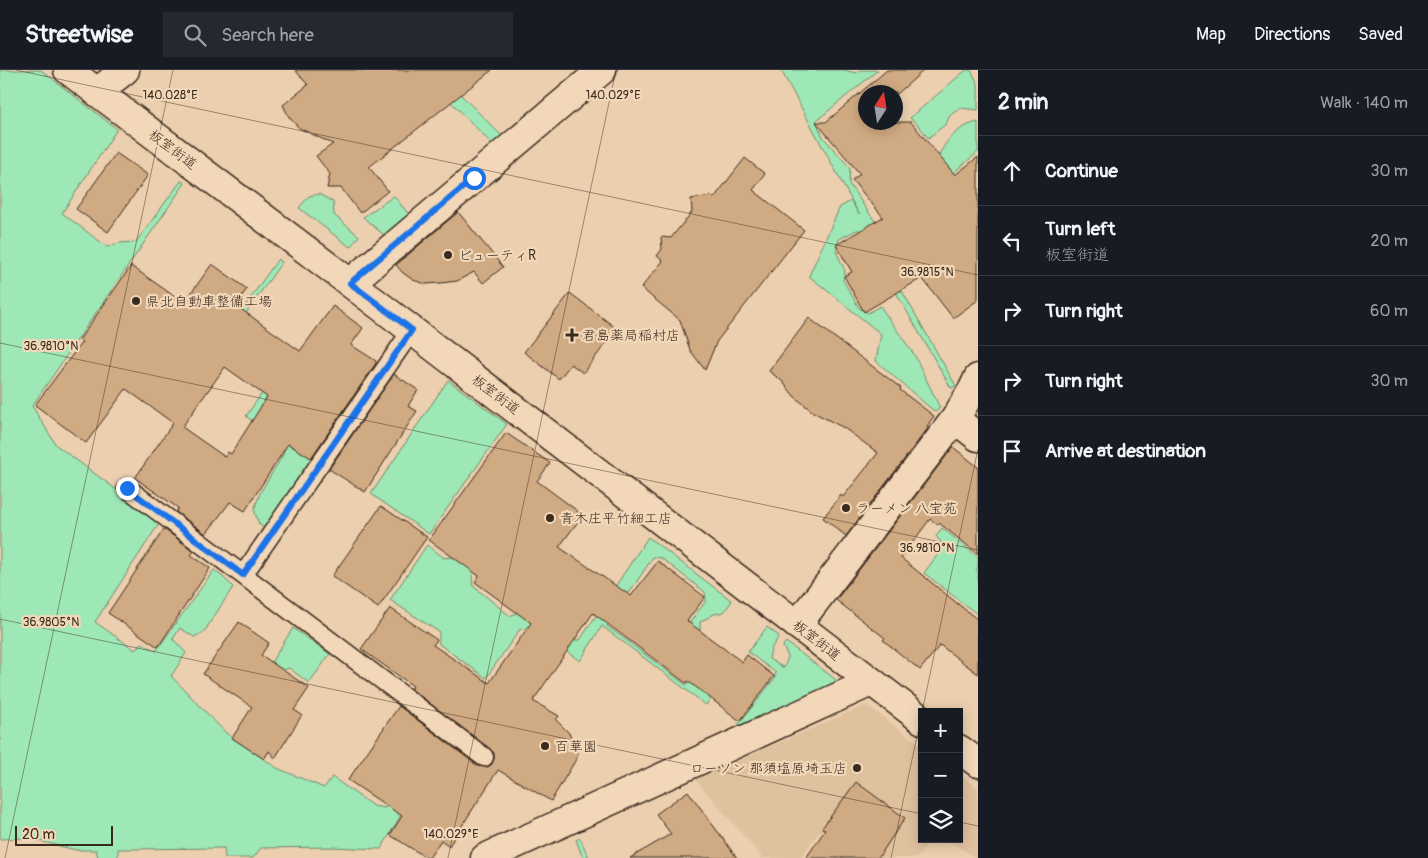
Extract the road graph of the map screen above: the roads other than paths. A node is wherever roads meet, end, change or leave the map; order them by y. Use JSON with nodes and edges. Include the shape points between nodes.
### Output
{"nodes":[{"id":1,"x":68,"y":70,"type":"edge"},
{"id":2,"x":124,"y":70,"type":"edge"},
{"id":3,"x":602,"y":70,"type":"edge"},
{"id":4,"x":97,"y":92,"type":"junction"},
{"id":5,"x":350,"y":283,"type":"junction"},
{"id":6,"x":412,"y":330,"type":"junction"},
{"id":7,"x":978,"y":378,"type":"edge"},
{"id":8,"x":955,"y":419,"type":"junction"},
{"id":9,"x":978,"y":437,"type":"edge"},
{"id":10,"x":127,"y":488,"type":"dead end"},
{"id":11,"x":243,"y":575,"type":"junction"},
{"id":12,"x":798,"y":625,"type":"junction"},
{"id":13,"x":871,"y":682,"type":"junction"},
{"id":14,"x":918,"y":717,"type":"edge"},
{"id":15,"x":963,"y":752,"type":"edge"},
{"id":16,"x":484,"y":757,"type":"dead end"},
{"id":17,"x":978,"y":763,"type":"edge"},
{"id":18,"x":485,"y":858,"type":"edge"}],
"edges":[{"from":1,"to":4,"type":"street","name":"板室街道"},
{"from":2,"to":4,"type":"street"},
{"from":3,"to":5,"type":"street"},
{"from":4,"to":5,"type":"street","name":"板室街道"},
{"from":5,"to":6,"type":"street","name":"板室街道"},
{"from":6,"to":11,"type":"lane"},
{"from":6,"to":12,"type":"street","name":"板室街道"},
{"from":7,"to":8,"type":"street"},
{"from":8,"to":9,"type":"street"},
{"from":8,"to":12,"type":"street"},
{"from":10,"to":11,"type":"lane"},
{"from":11,"to":16,"type":"lane"},
{"from":12,"to":13,"type":"street","name":"板室街道"},
{"from":13,"to":14,"type":"street","name":"板室街道"},
{"from":13,"to":18,"type":"street"},
{"from":15,"to":17,"type":"street"}]}
